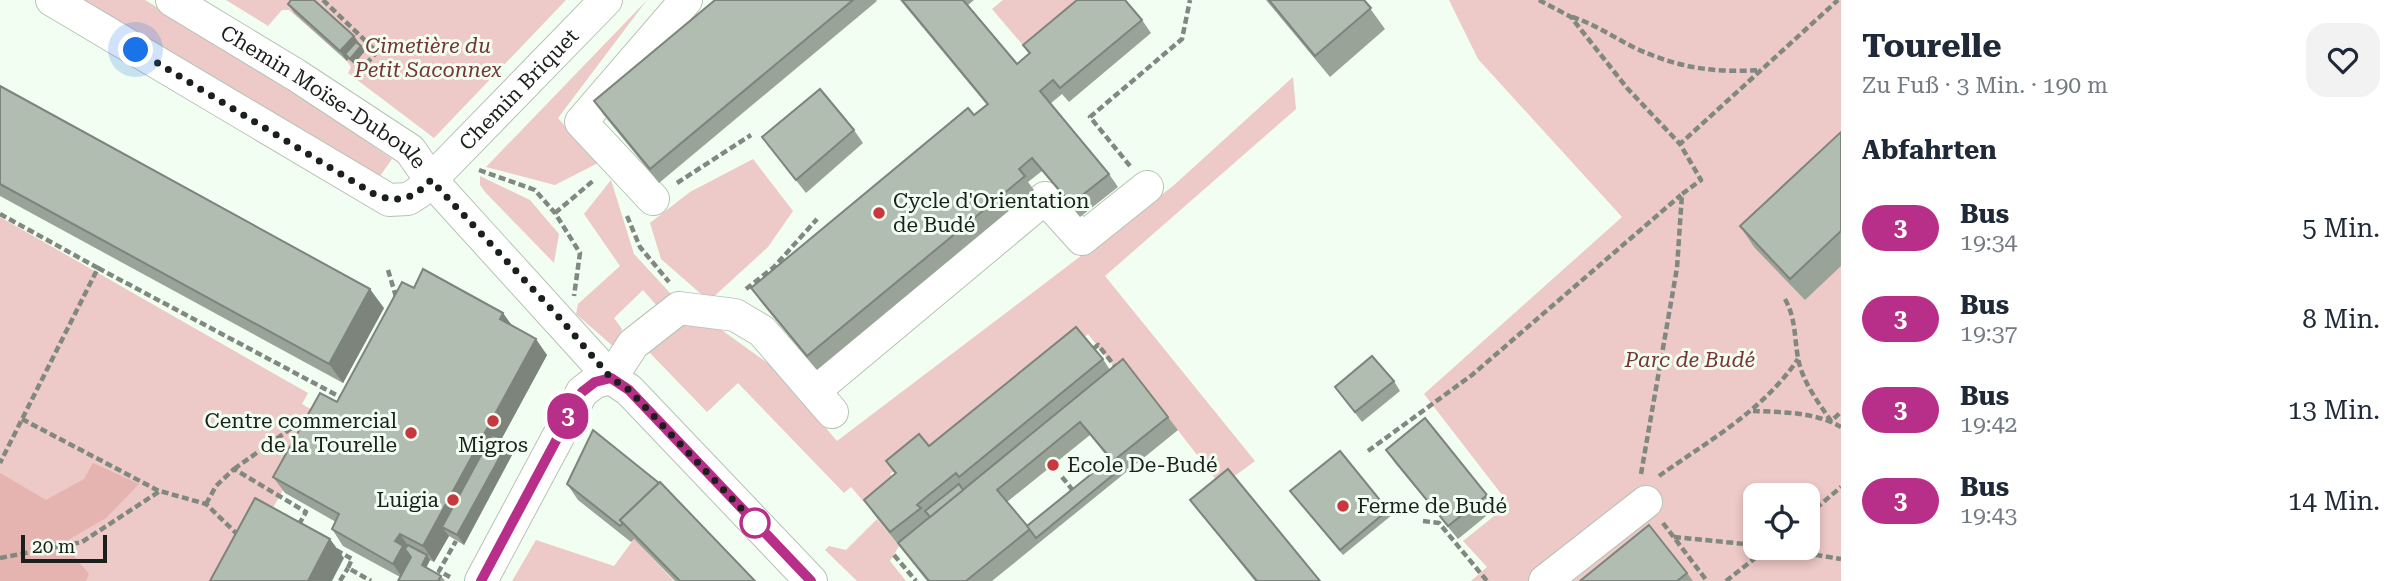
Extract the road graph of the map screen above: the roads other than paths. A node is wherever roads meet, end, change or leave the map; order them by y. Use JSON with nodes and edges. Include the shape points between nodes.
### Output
{"nodes":[{"id":1,"x":52,"y":0,"type":"edge"},
{"id":2,"x":172,"y":0,"type":"edge"},
{"id":3,"x":606,"y":0,"type":"edge"},
{"id":4,"x":686,"y":0,"type":"edge"},
{"id":5,"x":431,"y":180,"type":"junction"},
{"id":6,"x":1147,"y":187,"type":"road end"},
{"id":7,"x":638,"y":202,"type":"road end"},
{"id":8,"x":611,"y":378,"type":"junction"},
{"id":9,"x":1642,"y":496,"type":"road end"},
{"id":10,"x":481,"y":581,"type":"edge"},
{"id":11,"x":811,"y":581,"type":"edge"},
{"id":12,"x":1545,"y":581,"type":"edge"}],
"edges":[{"from":1,"to":5,"type":"street","name":"Chemin Moïse-Duboule","via":[[374,194],[389,200],[408,199]]},
{"from":2,"to":5,"type":"street","name":"Chemin Moïse-Duboule","via":[[410,150]]},
{"from":3,"to":5,"type":"street","name":"Chemin Briquet"},
{"from":4,"to":7,"type":"street","via":[[581,122]]},
{"from":5,"to":8,"type":"street","name":"Chemin Moïse-Duboule"},
{"from":6,"to":8,"type":"street","via":[[1082,239],[1045,198],[823,401],[762,331],[735,315],[679,308],[633,344]]},
{"from":8,"to":10,"type":"street","via":[[582,392]]},
{"from":8,"to":11,"type":"street","name":"Chemin Moïse-Duboule","via":[[629,390]]},
{"from":9,"to":12,"type":"street"}]}
